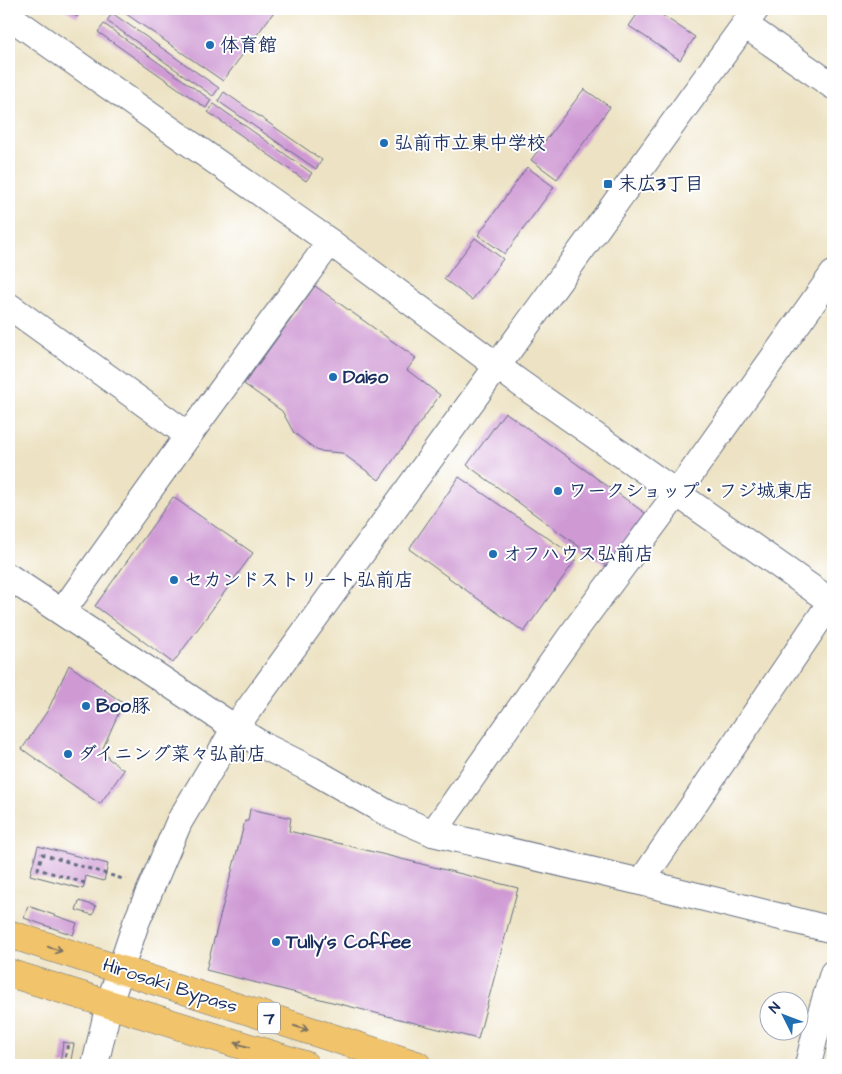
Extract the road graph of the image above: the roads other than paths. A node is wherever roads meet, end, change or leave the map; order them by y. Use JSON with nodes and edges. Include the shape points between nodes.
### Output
{"nodes":[{"id":1,"x":9,"y":16,"type":"edge"},
{"id":2,"x":750,"y":17,"type":"edge"},
{"id":3,"x":833,"y":86,"type":"edge"},
{"id":4,"x":330,"y":242,"type":"junction"},
{"id":5,"x":833,"y":274,"type":"edge"},
{"id":6,"x":9,"y":306,"type":"edge"},
{"id":7,"x":497,"y":366,"type":"junction"},
{"id":8,"x":188,"y":435,"type":"junction"},
{"id":9,"x":678,"y":493,"type":"junction"},
{"id":10,"x":9,"y":577,"type":"edge"},
{"id":11,"x":833,"y":601,"type":"edge"},
{"id":12,"x":62,"y":612,"type":"junction"},
{"id":13,"x":235,"y":728,"type":"junction"},
{"id":14,"x":433,"y":833,"type":"junction"},
{"id":15,"x":641,"y":882,"type":"junction"},
{"id":16,"x":833,"y":930,"type":"edge"},
{"id":17,"x":9,"y":934,"type":"edge"},
{"id":18,"x":121,"y":970,"type":"junction"},
{"id":19,"x":9,"y":973,"type":"edge"},
{"id":20,"x":833,"y":973,"type":"edge"},
{"id":21,"x":108,"y":1004,"type":"junction"},
{"id":22,"x":95,"y":1065,"type":"edge"},
{"id":23,"x":305,"y":1065,"type":"edge"},
{"id":24,"x":417,"y":1065,"type":"edge"},
{"id":25,"x":808,"y":1065,"type":"edge"}],
"edges":[{"from":1,"to":4,"type":"street"},
{"from":2,"to":3,"type":"street"},
{"from":2,"to":7,"type":"street"},
{"from":4,"to":7,"type":"street"},
{"from":4,"to":8,"type":"street"},
{"from":5,"to":9,"type":"street"},
{"from":6,"to":8,"type":"street"},
{"from":7,"to":9,"type":"street"},
{"from":7,"to":13,"type":"street"},
{"from":8,"to":12,"type":"street"},
{"from":9,"to":11,"type":"street"},
{"from":9,"to":14,"type":"street","via":[[570,637]]},
{"from":10,"to":12,"type":"street"},
{"from":11,"to":15,"type":"street"},
{"from":12,"to":13,"type":"street"},
{"from":13,"to":14,"type":"street","via":[[387,813]]},
{"from":13,"to":18,"type":"street","via":[[179,822],[136,923]]},
{"from":14,"to":15,"type":"street"},
{"from":15,"to":16,"type":"street"},
{"from":17,"to":18,"type":"highway","name":"Hirosaki Bypass","number":"7","one_way":true},
{"from":18,"to":21,"type":"street"},
{"from":18,"to":24,"type":"highway","name":"Hirosaki Bypass","number":"7","one_way":true},
{"from":19,"to":21,"type":"highway","name":"Hirosaki Bypass","number":"7"},
{"from":20,"to":25,"type":"street"},
{"from":21,"to":22,"type":"street"},
{"from":23,"to":21,"type":"highway","name":"Hirosaki Bypass","number":"7","one_way":true}]}
